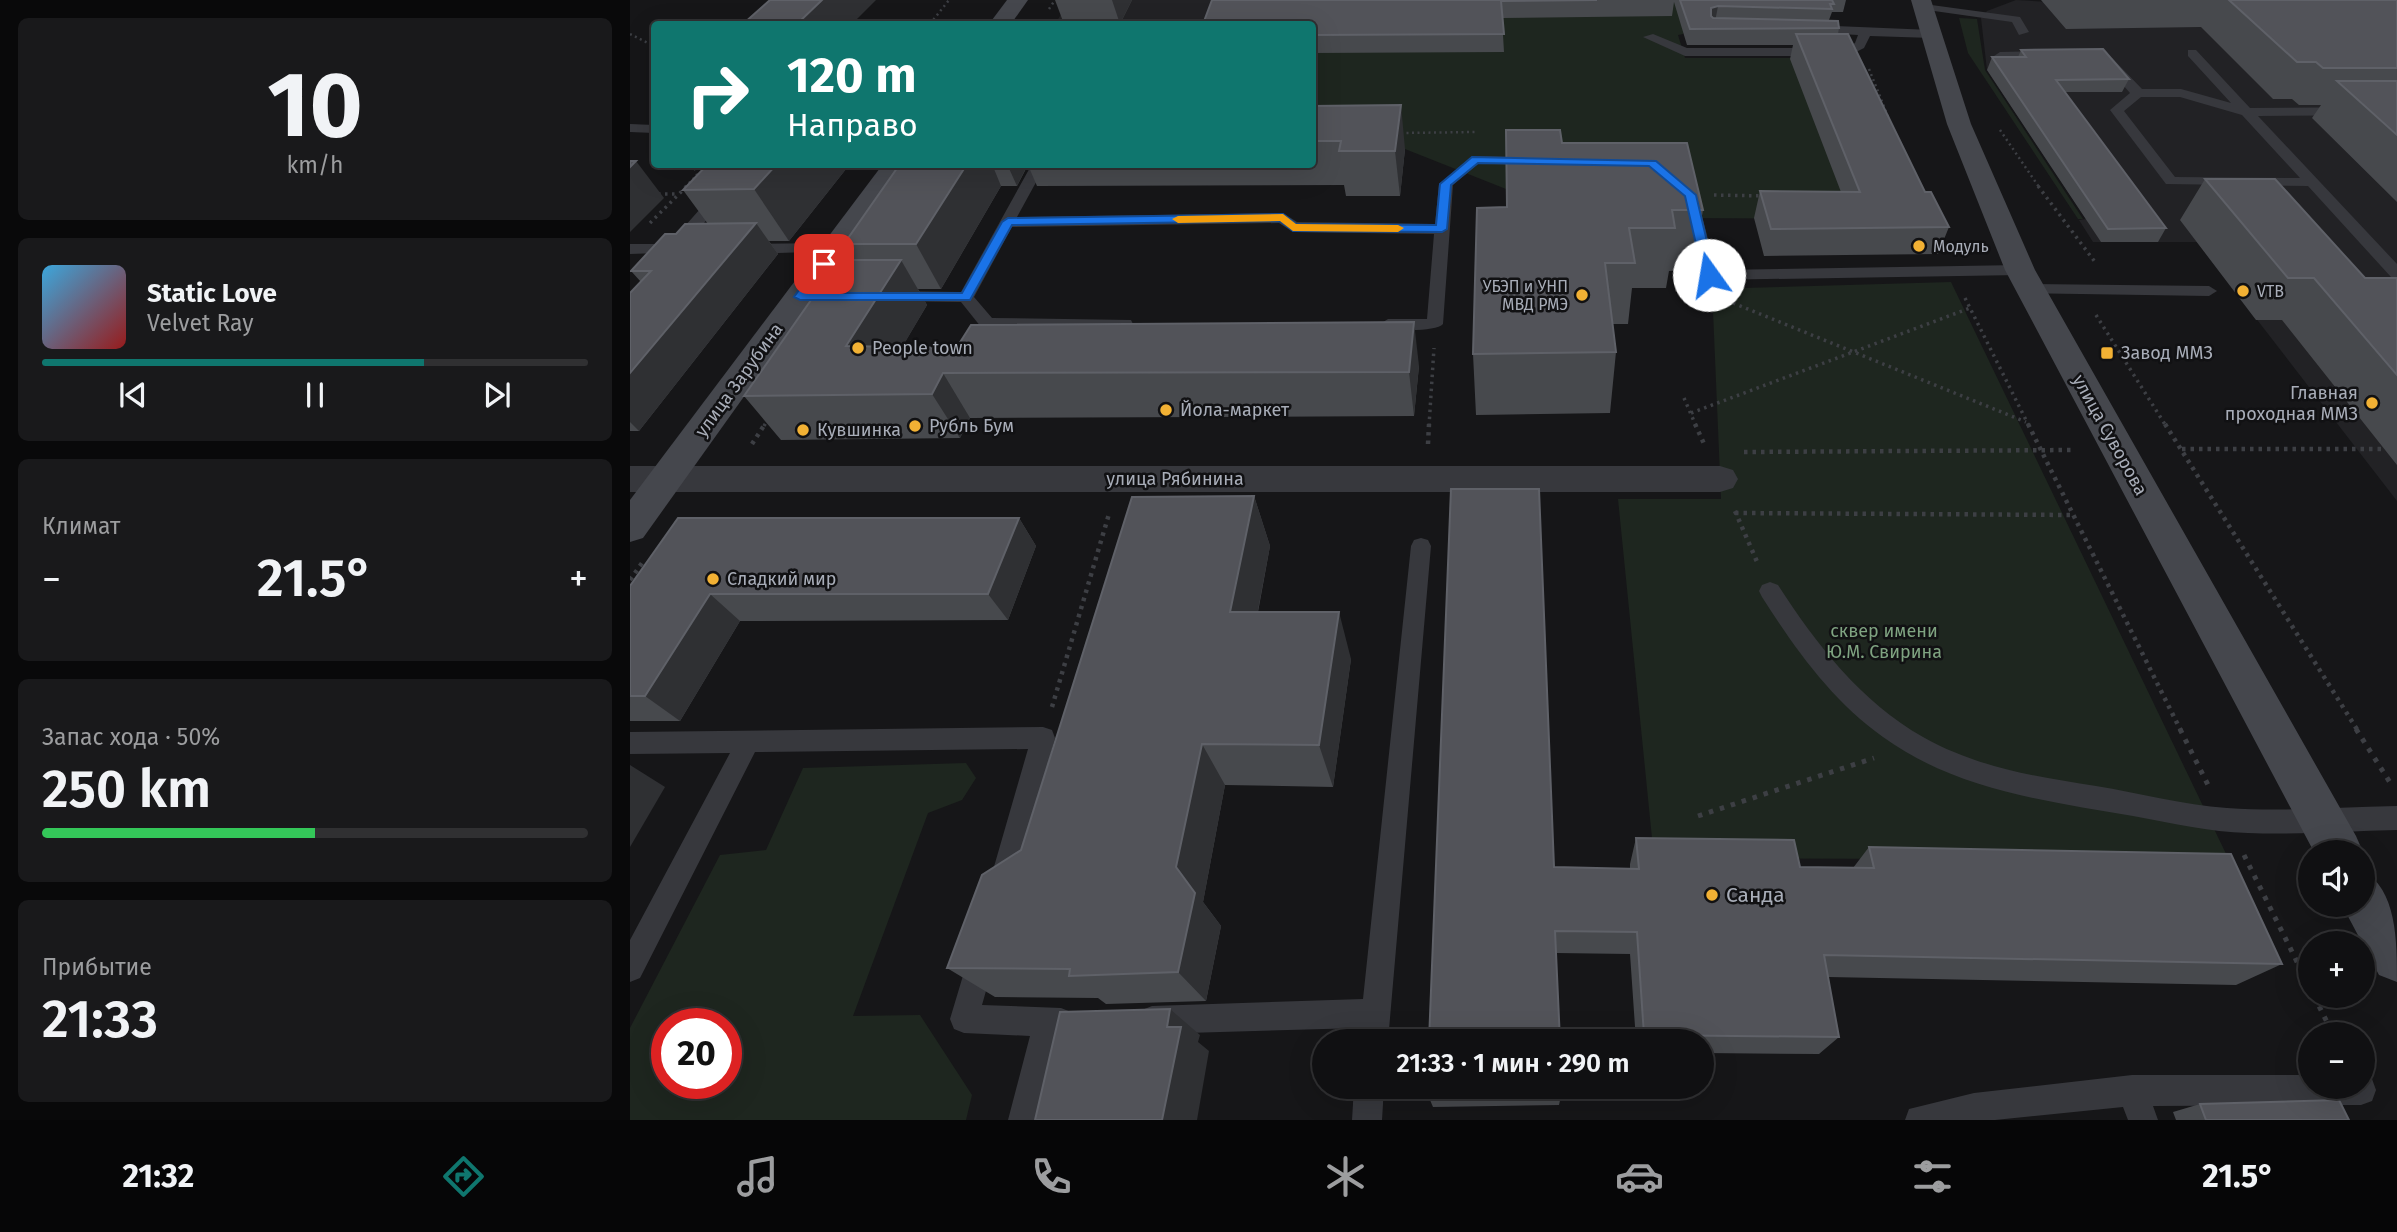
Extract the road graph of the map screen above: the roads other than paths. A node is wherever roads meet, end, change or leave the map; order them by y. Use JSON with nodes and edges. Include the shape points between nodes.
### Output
{"nodes":[{"id":1,"x":1018,"y":0,"type":"edge"},
{"id":2,"x":1922,"y":3,"type":"edge"},
{"id":3,"x":1968,"y":6,"type":"edge"},
{"id":4,"x":1002,"y":21,"type":"edge"},
{"id":5,"x":1793,"y":29,"type":"edge"},
{"id":6,"x":1865,"y":32,"type":"junction"},
{"id":7,"x":2023,"y":32,"type":"dead end"},
{"id":8,"x":1932,"y":34,"type":"junction"},
{"id":9,"x":1649,"y":37,"type":"dead end"},
{"id":10,"x":2192,"y":53,"type":"dead end"},
{"id":11,"x":2064,"y":55,"type":"edge"},
{"id":12,"x":2090,"y":55,"type":"edge"},
{"id":13,"x":2000,"y":63,"type":"edge"},
{"id":14,"x":2138,"y":93,"type":"junction"},
{"id":15,"x":2397,"y":111,"type":"edge"},
{"id":16,"x":2247,"y":112,"type":"junction"},
{"id":17,"x":630,"y":128,"type":"edge"},
{"id":18,"x":651,"y":128,"type":"edge"},
{"id":19,"x":1555,"y":161,"type":"edge"},
{"id":20,"x":744,"y":168,"type":"edge"},
{"id":21,"x":894,"y":168,"type":"edge"},
{"id":22,"x":1037,"y":168,"type":"edge"},
{"id":23,"x":2311,"y":182,"type":"junction"},
{"id":24,"x":1690,"y":195,"type":"edge"},
{"id":25,"x":1008,"y":222,"type":"junction"},
{"id":26,"x":1442,"y":229,"type":"junction"},
{"id":27,"x":836,"y":248,"type":"junction"},
{"id":28,"x":630,"y":249,"type":"edge"},
{"id":29,"x":673,"y":249,"type":"junction"},
{"id":30,"x":699,"y":249,"type":"edge"},
{"id":31,"x":737,"y":249,"type":"edge"},
{"id":32,"x":656,"y":268,"type":"edge"},
{"id":33,"x":2397,"y":275,"type":"edge"},
{"id":34,"x":2025,"y":279,"type":"junction"},
{"id":35,"x":2209,"y":291,"type":"dead end"},
{"id":36,"x":878,"y":296,"type":"edge"},
{"id":37,"x":966,"y":297,"type":"junction"},
{"id":38,"x":1147,"y":324,"type":"edge"},
{"id":39,"x":1367,"y":324,"type":"edge"},
{"id":40,"x":1728,"y":466,"type":"road end"},
{"id":41,"x":630,"y":479,"type":"edge"},
{"id":42,"x":666,"y":479,"type":"junction"},
{"id":43,"x":630,"y":528,"type":"edge"},
{"id":44,"x":1421,"y":547,"type":"dead end"},
{"id":45,"x":1770,"y":591,"type":"dead end"},
{"id":46,"x":748,"y":742,"type":"junction"},
{"id":47,"x":630,"y":743,"type":"edge"},
{"id":48,"x":2397,"y":818,"type":"edge"},
{"id":49,"x":2330,"y":835,"type":"edge"},
{"id":50,"x":994,"y":912,"type":"edge"},
{"id":51,"x":2375,"y":917,"type":"edge"},
{"id":52,"x":987,"y":939,"type":"edge"},
{"id":53,"x":2397,"y":957,"type":"edge"},
{"id":54,"x":630,"y":968,"type":"edge"},
{"id":55,"x":1130,"y":1020,"type":"edge"},
{"id":56,"x":1089,"y":1021,"type":"edge"},
{"id":57,"x":1048,"y":1023,"type":"junction"},
{"id":58,"x":1374,"y":1027,"type":"edge"},
{"id":59,"x":2132,"y":1090,"type":"junction"},
{"id":60,"x":2298,"y":1090,"type":"edge"},
{"id":61,"x":1368,"y":1099,"type":"edge"},
{"id":62,"x":1023,"y":1120,"type":"edge"},
{"id":63,"x":1367,"y":1120,"type":"edge"},
{"id":64,"x":1920,"y":1120,"type":"edge"},
{"id":65,"x":2143,"y":1120,"type":"edge"}],
"edges":[{"from":1,"to":4,"type":"main road"},
{"from":2,"to":3,"type":"lane"},
{"from":2,"to":8,"type":"main road","name":"улица Суворова"},
{"from":3,"to":7,"type":"lane","via":[[2016,19]]},
{"from":5,"to":6,"type":"lane"},
{"from":6,"to":8,"type":"lane"},
{"from":6,"to":9,"type":"lane","via":[[1860,45],[1848,52],[1685,52]]},
{"from":8,"to":34,"type":"main road","name":"улица Суворова","via":[[1969,149]]},
{"from":10,"to":16,"type":"lane"},
{"from":11,"to":13,"type":"lane","via":[[2000,56]]},
{"from":12,"to":14,"type":"lane","via":[[2102,54]]},
{"from":14,"to":16,"type":"lane","via":[[2181,93]]},
{"from":14,"to":23,"type":"lane","via":[[2117,110],[2171,181]]},
{"from":15,"to":16,"type":"lane"},
{"from":16,"to":23,"type":"lane"},
{"from":17,"to":18,"type":"lane"},
{"from":19,"to":26,"type":"lane","via":[[1475,160],[1446,184]]},
{"from":20,"to":29,"type":"lane"},
{"from":21,"to":27,"type":"main road","name":"улица Зарубина"},
{"from":22,"to":25,"type":"lane"},
{"from":23,"to":33,"type":"lane"},
{"from":24,"to":34,"type":"lane","via":[[1709,275],[1952,271]]},
{"from":25,"to":26,"type":"lane","via":[[1283,218],[1293,227]]},
{"from":25,"to":37,"type":"lane"},
{"from":26,"to":39,"type":"lane","via":[[1435,324]]},
{"from":27,"to":31,"type":"lane"},
{"from":27,"to":42,"type":"main road","name":"улица Зарубина","via":[[813,296]]},
{"from":28,"to":29,"type":"lane"},
{"from":29,"to":30,"type":"lane"},
{"from":29,"to":32,"type":"lane"},
{"from":34,"to":35,"type":"lane","via":[[2080,290]]},
{"from":34,"to":49,"type":"main road","name":"улица Суворова"},
{"from":36,"to":37,"type":"lane"},
{"from":37,"to":38,"type":"lane","via":[[987,323]]},
{"from":40,"to":42,"type":"street","name":"улица Рябинина","via":[[1425,479]]},
{"from":41,"to":42,"type":"street","name":"улица Рябинина"},
{"from":42,"to":43,"type":"main road","name":"улица Зарубина"},
{"from":44,"to":58,"type":"lane"},
{"from":45,"to":49,"type":"lane","via":[[1832,679],[1914,745],[2008,782]]},
{"from":46,"to":47,"type":"lane"},
{"from":46,"to":50,"type":"lane","via":[[1043,738]]},
{"from":46,"to":54,"type":"lane"},
{"from":48,"to":49,"type":"lane"},
{"from":51,"to":53,"type":"main road"},
{"from":52,"to":57,"type":"lane","via":[[964,1019]]},
{"from":55,"to":58,"type":"lane"},
{"from":56,"to":57,"type":"lane"},
{"from":57,"to":62,"type":"lane"},
{"from":59,"to":60,"type":"lane"},
{"from":59,"to":64,"type":"lane"},
{"from":59,"to":65,"type":"lane"},
{"from":61,"to":63,"type":"lane"}]}
